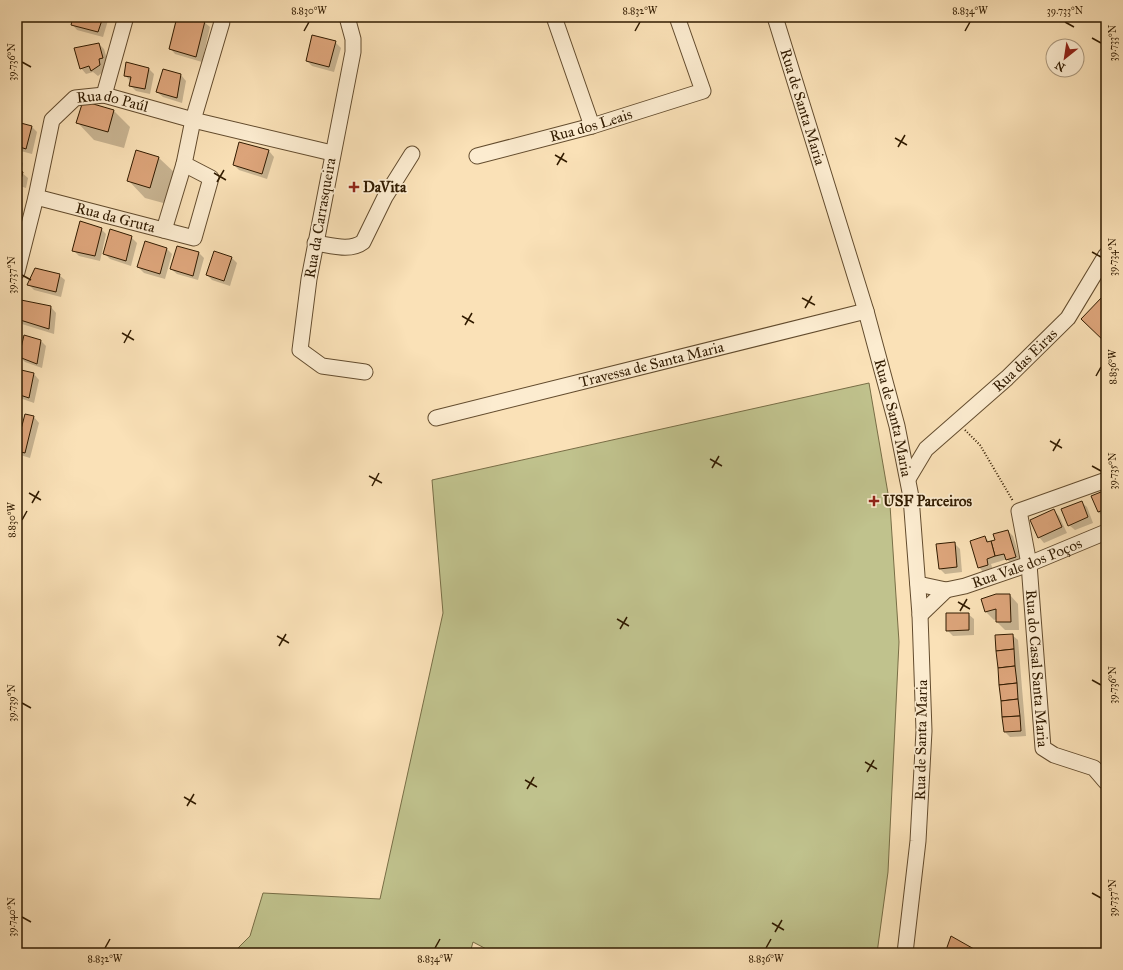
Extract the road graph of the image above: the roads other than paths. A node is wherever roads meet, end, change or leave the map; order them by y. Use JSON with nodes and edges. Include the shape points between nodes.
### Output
{"nodes":[{"id":1,"x":347,"y":17,"type":"edge"},
{"id":2,"x":554,"y":17,"type":"edge"},
{"id":3,"x":677,"y":17,"type":"edge"},
{"id":4,"x":775,"y":17,"type":"edge"},
{"id":5,"x":126,"y":20,"type":"dead end"},
{"id":6,"x":222,"y":22,"type":"dead end"},
{"id":7,"x":104,"y":95,"type":"junction"},
{"id":8,"x":193,"y":120,"type":"junction"},
{"id":9,"x":592,"y":126,"type":"junction"},
{"id":10,"x":332,"y":153,"type":"junction"},
{"id":11,"x":412,"y":154,"type":"dead end"},
{"id":12,"x":477,"y":156,"type":"dead end"},
{"id":13,"x":184,"y":164,"type":"junction"},
{"id":14,"x":36,"y":197,"type":"junction"},
{"id":15,"x":164,"y":230,"type":"junction"},
{"id":16,"x":315,"y":243,"type":"junction"},
{"id":17,"x":1106,"y":255,"type":"edge"},
{"id":18,"x":17,"y":272,"type":"edge"},
{"id":19,"x":866,"y":311,"type":"junction"},
{"id":20,"x":365,"y":372,"type":"dead end"},
{"id":21,"x":436,"y":418,"type":"dead end"},
{"id":22,"x":926,"y":449,"type":"junction"},
{"id":23,"x":902,"y":453,"type":"junction"},
{"id":24,"x":908,"y":479,"type":"junction"},
{"id":25,"x":1106,"y":480,"type":"edge"},
{"id":26,"x":1106,"y":532,"type":"edge"},
{"id":27,"x":1029,"y":564,"type":"junction"},
{"id":28,"x":918,"y":584,"type":"junction"},
{"id":29,"x":946,"y":590,"type":"junction"},
{"id":30,"x":920,"y":615,"type":"junction"},
{"id":31,"x":1106,"y":782,"type":"edge"},
{"id":32,"x":906,"y":953,"type":"edge"}],
"edges":[{"from":1,"to":10,"type":"street","name":"Rua da Carrasqueira","via":[[353,39],[353,52]]},
{"from":2,"to":9,"type":"street"},
{"from":3,"to":9,"type":"street","name":"Rua dos Leais","via":[[703,91]]},
{"from":4,"to":19,"type":"street","name":"Rua de Santa Maria"},
{"from":5,"to":7,"type":"street"},
{"from":6,"to":8,"type":"street"},
{"from":7,"to":8,"type":"street","name":"Rua do Paúl"},
{"from":7,"to":14,"type":"street","name":"Rua do Paúl","via":[[75,98],[52,120]]},
{"from":8,"to":10,"type":"street","name":"Rua do Paúl"},
{"from":8,"to":13,"type":"street"},
{"from":9,"to":12,"type":"street","name":"Rua dos Leais"},
{"from":10,"to":16,"type":"street","name":"Rua da Carrasqueira"},
{"from":11,"to":16,"type":"street","via":[[385,197],[362,242],[351,248]]},
{"from":13,"to":15,"type":"street"},
{"from":13,"to":15,"type":"street","name":"Rua da Gruta","via":[[211,178],[194,238]]},
{"from":14,"to":15,"type":"street","name":"Rua da Gruta"},
{"from":14,"to":18,"type":"street","name":"Rua do Paúl"},
{"from":16,"to":20,"type":"street","name":"Rua da Carrasqueira","via":[[308,278],[300,350],[322,366]]},
{"from":17,"to":22,"type":"street","name":"Rua das Eiras","via":[[1068,318],[1007,378]]},
{"from":19,"to":21,"type":"street","name":"Travessa de Santa Maria"},
{"from":19,"to":23,"type":"street","name":"Rua de Santa Maria"},
{"from":22,"to":23,"type":"street"},
{"from":22,"to":24,"type":"street","name":"Rua das Eiras"},
{"from":23,"to":24,"type":"street","name":"Rua de Santa Maria"},
{"from":24,"to":28,"type":"street","name":"Rua de Santa Maria"},
{"from":25,"to":27,"type":"street","via":[[1019,511]]},
{"from":26,"to":27,"type":"street","name":"Rua Vale dos Poços"},
{"from":27,"to":29,"type":"street","name":"Rua Vale dos Poços"},
{"from":27,"to":31,"type":"street","name":"Rua do Casal Santa Maria","via":[[1043,748],[1054,755],[1094,768]]},
{"from":28,"to":29,"type":"street","name":"Rua Vale dos Poços"},
{"from":28,"to":30,"type":"street","name":"Rua de Santa Maria"},
{"from":29,"to":30,"type":"street"},
{"from":30,"to":32,"type":"street","name":"Rua de Santa Maria","via":[[924,731],[918,840]]}]}
